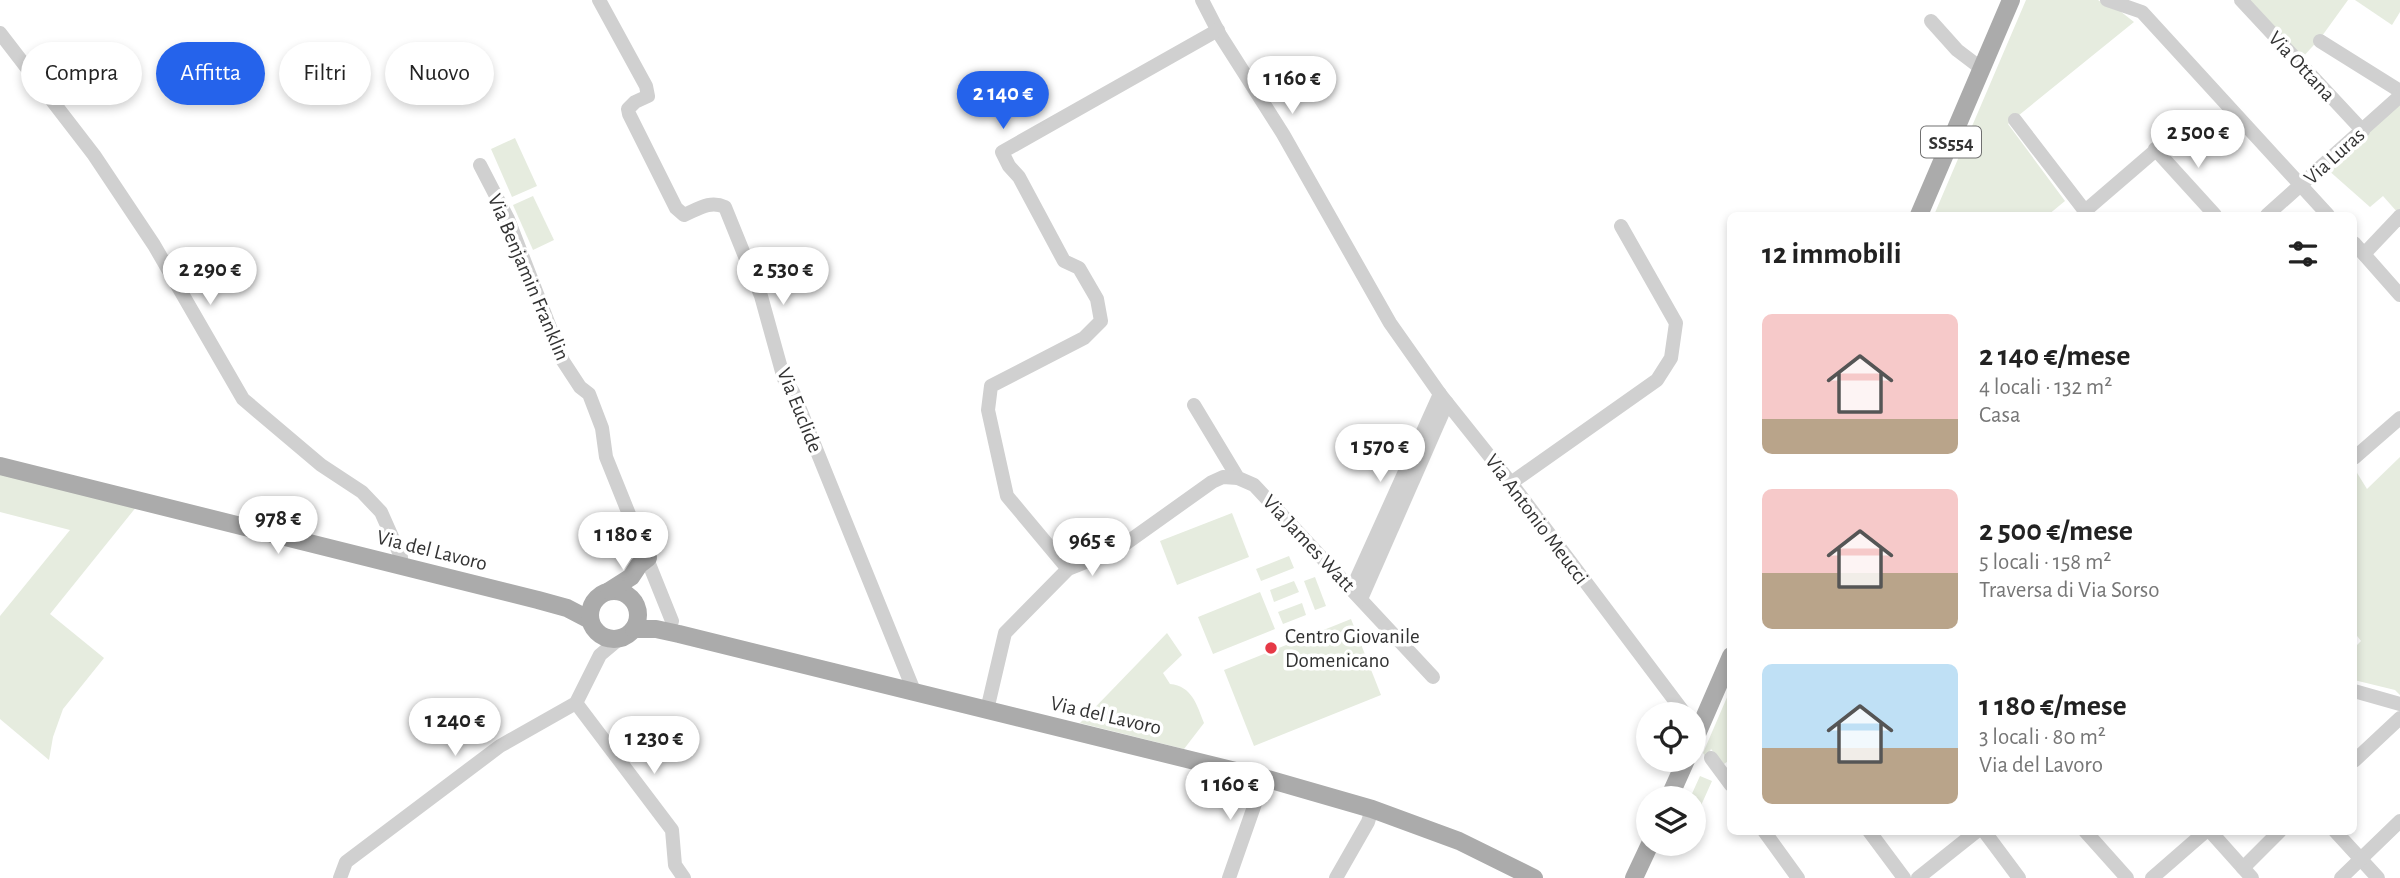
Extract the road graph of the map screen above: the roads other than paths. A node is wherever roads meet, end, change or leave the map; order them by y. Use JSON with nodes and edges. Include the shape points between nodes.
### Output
{"nodes":[{"id":1,"x":598,"y":0,"type":"edge"},
{"id":2,"x":1202,"y":0,"type":"edge"},
{"id":3,"x":2011,"y":0,"type":"edge"},
{"id":4,"x":2241,"y":0,"type":"edge"},
{"id":5,"x":2118,"y":2,"type":"edge"},
{"id":6,"x":1931,"y":21,"type":"dead end"},
{"id":7,"x":1217,"y":30,"type":"junction"},
{"id":8,"x":0,"y":33,"type":"edge"},
{"id":9,"x":2320,"y":41,"type":"dead end"},
{"id":10,"x":1982,"y":69,"type":"junction"},
{"id":11,"x":2400,"y":91,"type":"edge"},
{"id":12,"x":2400,"y":96,"type":"edge"},
{"id":13,"x":2015,"y":120,"type":"dead end"},
{"id":14,"x":2185,"y":125,"type":"dead end"},
{"id":15,"x":2363,"y":131,"type":"junction"},
{"id":16,"x":2155,"y":149,"type":"junction"},
{"id":17,"x":480,"y":165,"type":"dead end"},
{"id":18,"x":2301,"y":186,"type":"junction"},
{"id":19,"x":1920,"y":212,"type":"edge"},
{"id":20,"x":2086,"y":212,"type":"edge"},
{"id":21,"x":2088,"y":212,"type":"edge"},
{"id":22,"x":2212,"y":212,"type":"edge"},
{"id":23,"x":2271,"y":212,"type":"edge"},
{"id":24,"x":2325,"y":212,"type":"edge"},
{"id":25,"x":2400,"y":216,"type":"edge"},
{"id":26,"x":1621,"y":226,"type":"dead end"},
{"id":27,"x":2359,"y":249,"type":"edge"},
{"id":28,"x":2400,"y":295,"type":"edge"},
{"id":29,"x":1444,"y":399,"type":"junction"},
{"id":30,"x":1194,"y":405,"type":"dead end"},
{"id":31,"x":2400,"y":418,"type":"edge"},
{"id":32,"x":2357,"y":455,"type":"edge"},
{"id":33,"x":0,"y":467,"type":"edge"},
{"id":34,"x":1238,"y":478,"type":"junction"},
{"id":35,"x":1511,"y":483,"type":"junction"},
{"id":36,"x":648,"y":558,"type":"junction"},
{"id":37,"x":400,"y":566,"type":"junction"},
{"id":38,"x":1068,"y":569,"type":"junction"},
{"id":39,"x":610,"y":591,"type":"junction"},
{"id":40,"x":1356,"y":594,"type":"junction"},
{"id":41,"x":594,"y":601,"type":"junction"},
{"id":42,"x":567,"y":608,"type":"junction"},
{"id":43,"x":636,"y":615,"type":"junction"},
{"id":44,"x":590,"y":620,"type":"junction"},
{"id":45,"x":664,"y":625,"type":"junction"},
{"id":46,"x":600,"y":635,"type":"junction"},
{"id":47,"x":619,"y":639,"type":"junction"},
{"id":48,"x":600,"y":655,"type":"junction"},
{"id":49,"x":1727,"y":665,"type":"edge"},
{"id":50,"x":1433,"y":677,"type":"dead end"},
{"id":51,"x":914,"y":691,"type":"junction"},
{"id":52,"x":2357,"y":692,"type":"edge"},
{"id":53,"x":1676,"y":702,"type":"edge"},
{"id":54,"x":576,"y":703,"type":"junction"},
{"id":55,"x":2400,"y":704,"type":"edge"},
{"id":56,"x":1706,"y":709,"type":"edge"},
{"id":57,"x":987,"y":710,"type":"junction"},
{"id":58,"x":2400,"y":718,"type":"edge"},
{"id":59,"x":1712,"y":758,"type":"dead end"},
{"id":60,"x":2357,"y":758,"type":"edge"},
{"id":61,"x":1264,"y":778,"type":"junction"},
{"id":62,"x":1727,"y":779,"type":"edge"},
{"id":63,"x":1372,"y":810,"type":"junction"},
{"id":64,"x":2400,"y":821,"type":"edge"},
{"id":65,"x":1767,"y":835,"type":"edge"},
{"id":66,"x":1872,"y":835,"type":"edge"},
{"id":67,"x":1972,"y":835,"type":"edge"},
{"id":68,"x":1987,"y":835,"type":"edge"},
{"id":69,"x":2089,"y":835,"type":"edge"},
{"id":70,"x":2203,"y":835,"type":"edge"},
{"id":71,"x":2212,"y":835,"type":"edge"},
{"id":72,"x":2277,"y":835,"type":"edge"},
{"id":73,"x":2339,"y":835,"type":"edge"},
{"id":74,"x":1645,"y":856,"type":"edge"},
{"id":75,"x":2361,"y":859,"type":"junction"},
{"id":76,"x":2247,"y":873,"type":"edge"},
{"id":77,"x":1636,"y":875,"type":"edge"},
{"id":78,"x":340,"y":878,"type":"edge"},
{"id":79,"x":684,"y":878,"type":"edge"},
{"id":80,"x":1229,"y":878,"type":"edge"},
{"id":81,"x":1336,"y":878,"type":"edge"},
{"id":82,"x":1534,"y":878,"type":"edge"},
{"id":83,"x":1797,"y":878,"type":"edge"},
{"id":84,"x":1904,"y":878,"type":"edge"},
{"id":85,"x":1918,"y":878,"type":"edge"},
{"id":86,"x":2020,"y":878,"type":"edge"},
{"id":87,"x":2127,"y":878,"type":"edge"},
{"id":88,"x":2152,"y":878,"type":"edge"},
{"id":89,"x":2341,"y":878,"type":"edge"},
{"id":90,"x":2378,"y":878,"type":"edge"}],
"edges":[{"from":1,"to":51,"type":"street","name":"Via Euclide","via":[[646,86],[648,96],[635,102],[629,114],[676,208],[684,215],[708,204],[725,207],[761,296],[784,379]]},
{"from":2,"to":7,"type":"street","name":"Via Antonio Meucci"},
{"from":3,"to":10,"type":"main road","number":"SS554"},
{"from":4,"to":15,"type":"street","name":"Via Ottana"},
{"from":5,"to":18,"type":"street","via":[[2141,12]]},
{"from":6,"to":10,"type":"street"},
{"from":7,"to":29,"type":"street","name":"Via Antonio Meucci","via":[[1283,134],[1390,323]]},
{"from":7,"to":38,"type":"street","via":[[1002,152],[1064,261],[1079,268],[1097,299],[1101,321],[1084,338],[991,386],[988,410],[1007,496]]},
{"from":8,"to":37,"type":"street","via":[[102,166],[154,245],[243,399],[372,502],[393,536]]},
{"from":9,"to":11,"type":"street"},
{"from":10,"to":19,"type":"main road","number":"SS554"},
{"from":12,"to":15,"type":"street","name":"Via Luras"},
{"from":13,"to":20,"type":"street"},
{"from":14,"to":16,"type":"street"},
{"from":15,"to":18,"type":"street","name":"Via Luras"},
{"from":16,"to":21,"type":"street"},
{"from":16,"to":22,"type":"street"},
{"from":17,"to":36,"type":"street","name":"Via Benjamin Franklin","via":[[508,219],[563,361],[589,394],[602,428],[606,457]]},
{"from":18,"to":23,"type":"street","name":"Via Luras"},
{"from":18,"to":24,"type":"street"},
{"from":25,"to":27,"type":"street"},
{"from":26,"to":35,"type":"street","via":[[1676,323],[1671,358],[1657,380]]},
{"from":27,"to":28,"type":"street"},
{"from":29,"to":35,"type":"street","name":"Via Antonio Meucci"},
{"from":29,"to":40,"type":"street"},
{"from":30,"to":34,"type":"street","name":"Via James Watt"},
{"from":31,"to":32,"type":"street"},
{"from":33,"to":37,"type":"main road","name":"Via del Lavoro"},
{"from":34,"to":38,"type":"street","via":[[1212,482],[1118,549]]},
{"from":34,"to":40,"type":"street","name":"Via James Watt","via":[[1254,485]]},
{"from":35,"to":53,"type":"street","name":"Via Antonio Meucci"},
{"from":36,"to":39,"type":"main road"},
{"from":36,"to":43,"type":"main road","via":[[633,590]]},
{"from":36,"to":45,"type":"street","name":"Via Benjamin Franklin"},
{"from":37,"to":42,"type":"main road","name":"Via del Lavoro"},
{"from":38,"to":57,"type":"street","via":[[1005,634]]},
{"from":39,"to":41,"type":"main road"},
{"from":39,"to":43,"type":"main road","via":[[628,595]]},
{"from":40,"to":50,"type":"street","name":"Via James Watt"},
{"from":41,"to":42,"type":"main road"},
{"from":41,"to":44,"type":"main road"},
{"from":42,"to":44,"type":"main road","name":"Via del Lavoro"},
{"from":43,"to":45,"type":"main road","name":"Via del Lavoro"},
{"from":43,"to":47,"type":"main road","via":[[628,636]]},
{"from":44,"to":46,"type":"main road"},
{"from":45,"to":51,"type":"main road","name":"Via del Lavoro"},
{"from":46,"to":47,"type":"main road"},
{"from":46,"to":48,"type":"street"},
{"from":47,"to":48,"type":"street"},
{"from":48,"to":54,"type":"street"},
{"from":49,"to":56,"type":"main road"},
{"from":51,"to":57,"type":"main road","name":"Via del Lavoro"},
{"from":52,"to":55,"type":"street"},
{"from":54,"to":78,"type":"street","via":[[499,746],[346,862]]},
{"from":54,"to":79,"type":"street","via":[[672,830],[675,865]]},
{"from":57,"to":61,"type":"main road","name":"Via del Lavoro"},
{"from":58,"to":60,"type":"street"},
{"from":59,"to":62,"type":"street"},
{"from":61,"to":63,"type":"main road","name":"Via del Lavoro"},
{"from":61,"to":80,"type":"street"},
{"from":63,"to":81,"type":"street"},
{"from":63,"to":82,"type":"main road","name":"Via del Lavoro","via":[[1459,841]]},
{"from":64,"to":75,"type":"street"},
{"from":65,"to":83,"type":"street"},
{"from":66,"to":84,"type":"street"},
{"from":67,"to":85,"type":"street"},
{"from":68,"to":86,"type":"street"},
{"from":69,"to":87,"type":"street"},
{"from":70,"to":88,"type":"street"},
{"from":71,"to":76,"type":"street"},
{"from":72,"to":76,"type":"street"},
{"from":73,"to":75,"type":"street"},
{"from":74,"to":77,"type":"main road"},
{"from":75,"to":89,"type":"street"},
{"from":75,"to":90,"type":"street"}]}
